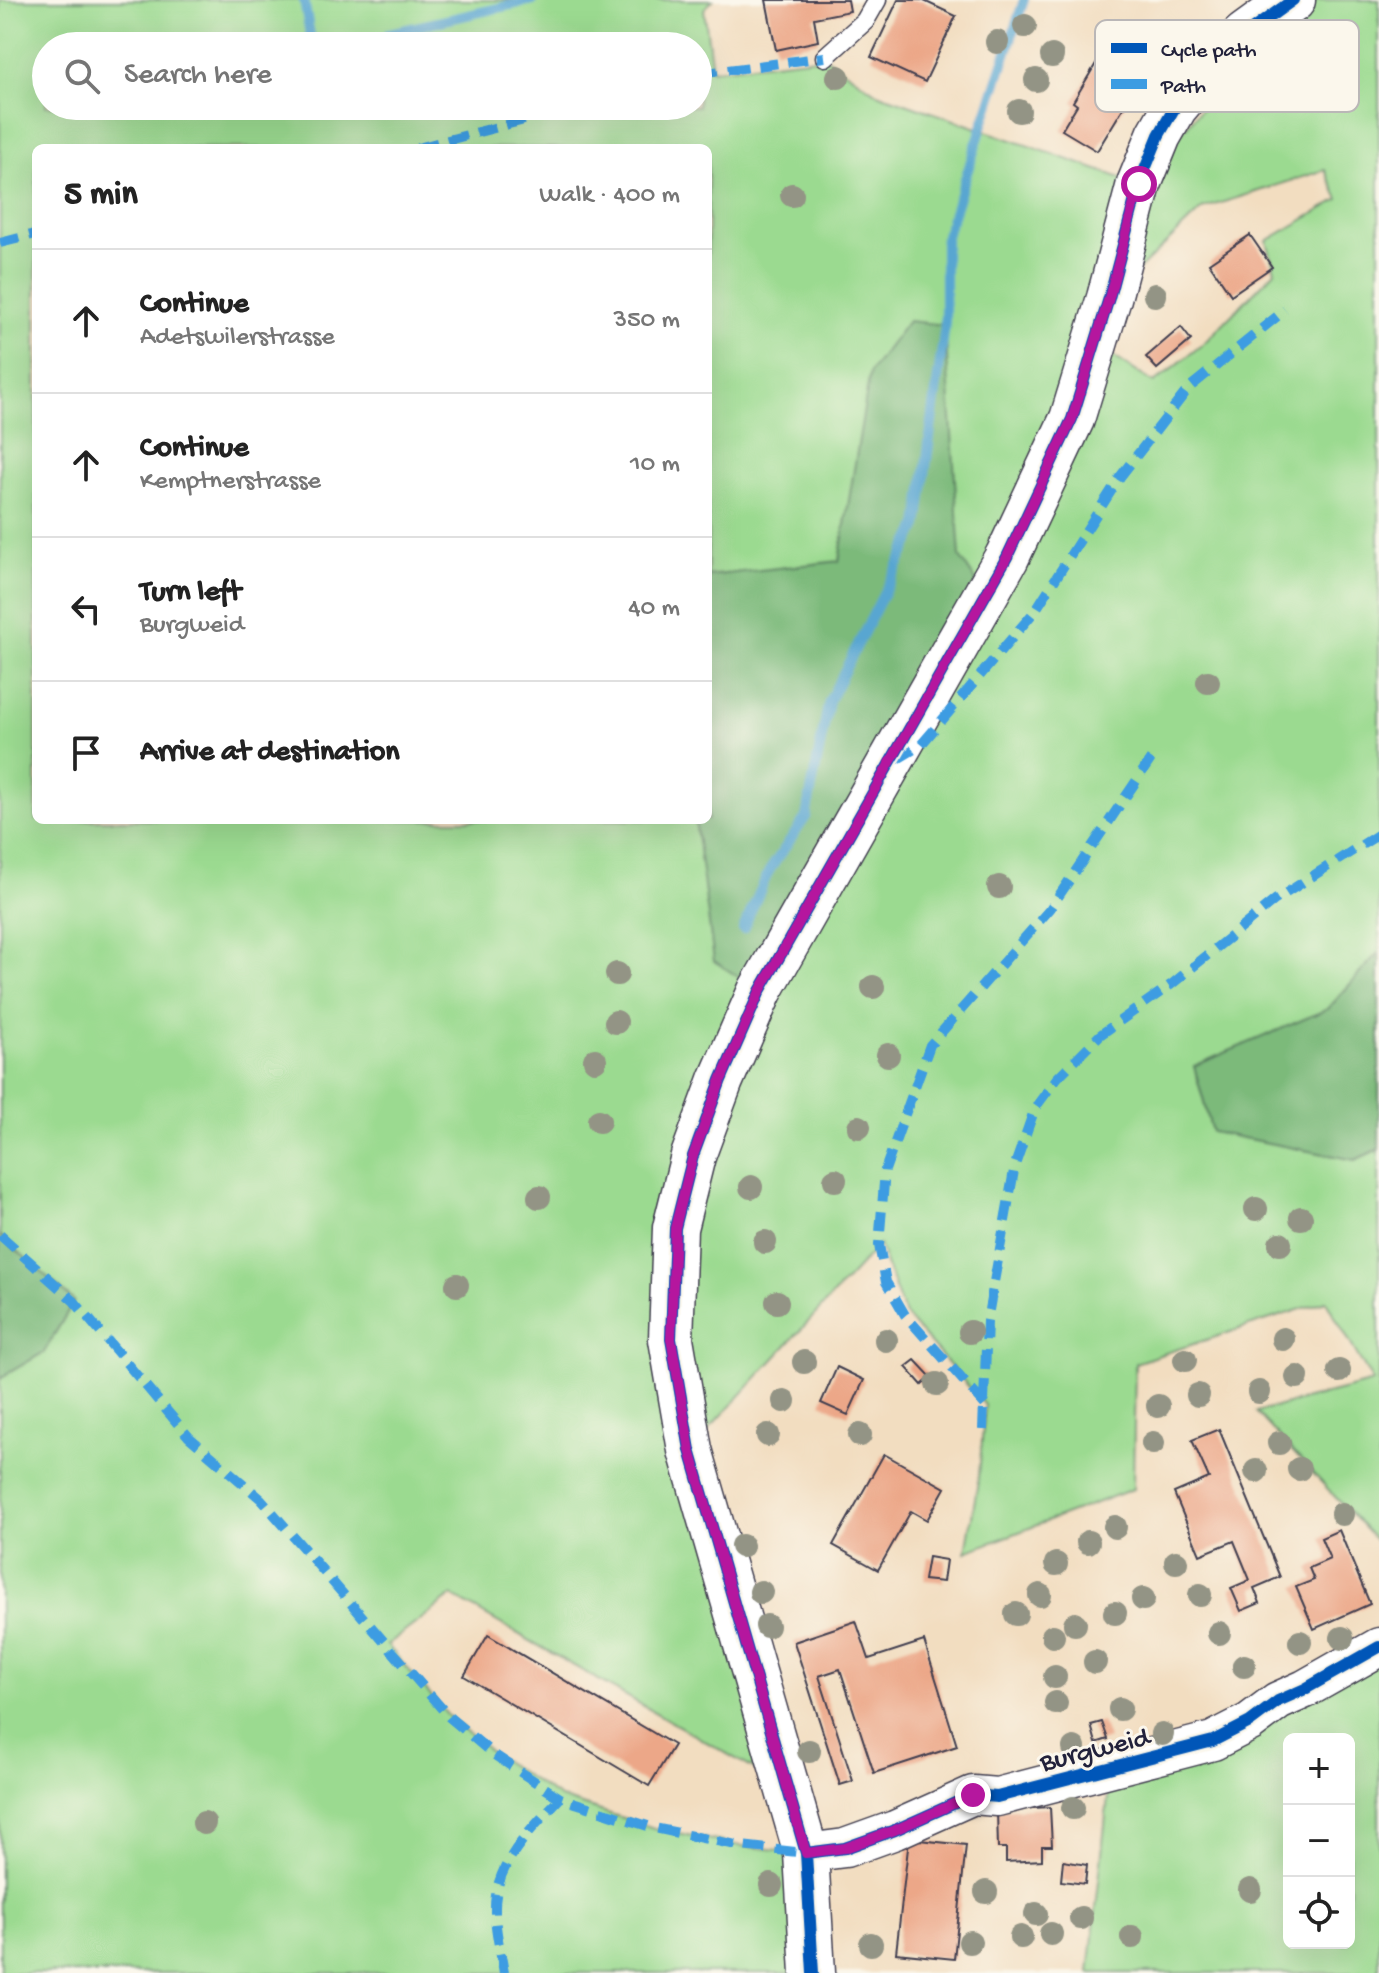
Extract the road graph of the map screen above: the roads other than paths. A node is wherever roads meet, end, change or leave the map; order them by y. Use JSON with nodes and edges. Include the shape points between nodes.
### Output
{"nodes":[{"id":1,"x":877,"y":0,"type":"edge"},
{"id":2,"x":1293,"y":0,"type":"edge"},
{"id":3,"x":1265,"y":20,"type":"edge"},
{"id":4,"x":825,"y":57,"type":"dead end"},
{"id":5,"x":1172,"y":112,"type":"edge"},
{"id":6,"x":1379,"y":1647,"type":"edge"},
{"id":7,"x":806,"y":1853,"type":"junction"},
{"id":8,"x":813,"y":1973,"type":"edge"}],
"edges":[{"from":1,"to":4,"type":"lane","via":[[865,21]]},
{"from":2,"to":3,"type":"street"},
{"from":5,"to":7,"type":"street","via":[[1139,184],[1072,419],[1028,515],[760,991],[693,1156],[675,1228],[671,1339],[690,1450]]},
{"from":6,"to":7,"type":"street","name":"Burgweid","via":[[1213,1741],[997,1797],[973,1795],[845,1848]]},
{"from":7,"to":8,"type":"street"}]}
